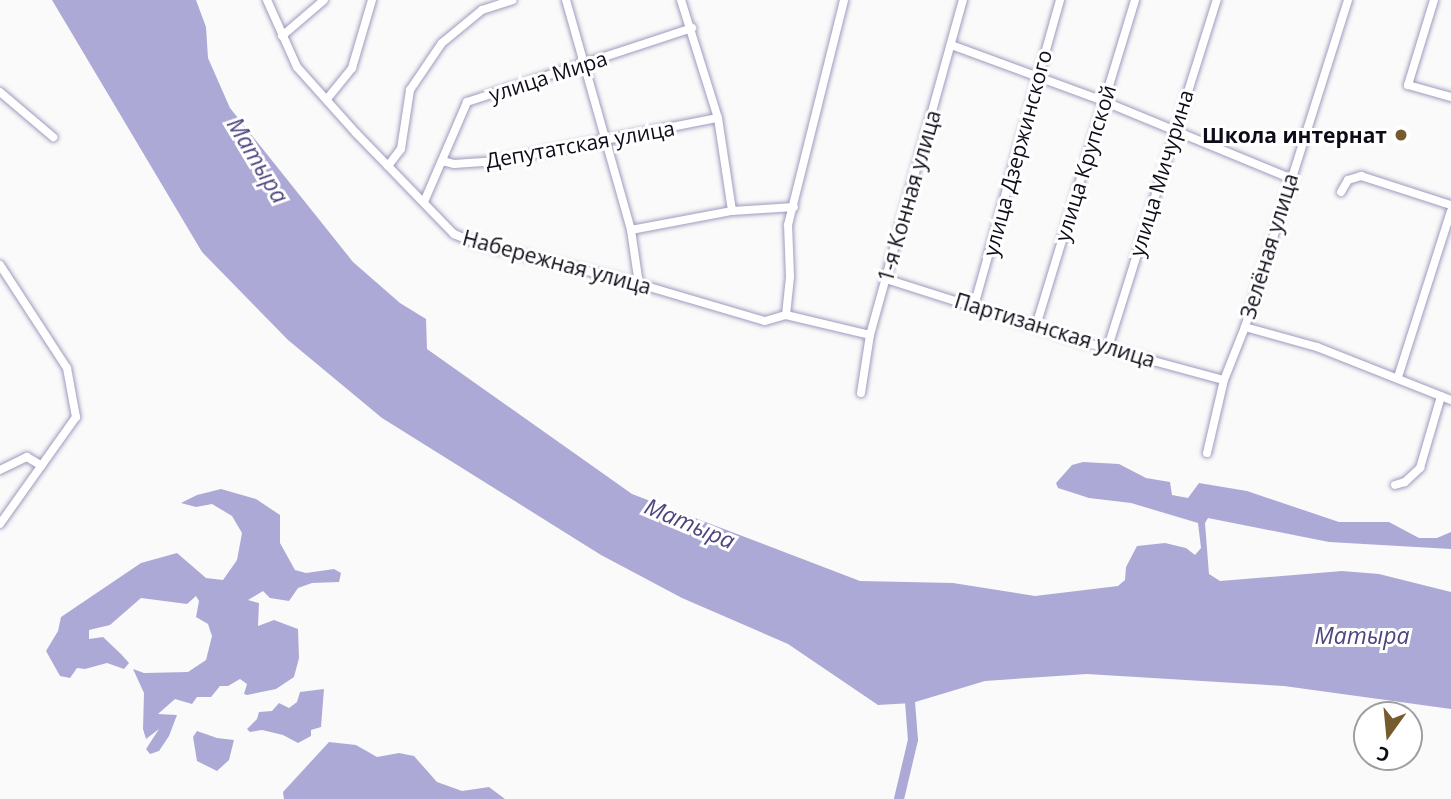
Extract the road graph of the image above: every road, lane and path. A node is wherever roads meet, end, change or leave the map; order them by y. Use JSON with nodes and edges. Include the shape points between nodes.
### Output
{"nodes":[{"id":1,"x":267,"y":0,"type":"edge"},
{"id":2,"x":324,"y":0,"type":"edge"},
{"id":3,"x":372,"y":0,"type":"edge"},
{"id":4,"x":512,"y":0,"type":"edge"},
{"id":5,"x":566,"y":0,"type":"edge"},
{"id":6,"x":681,"y":0,"type":"edge"},
{"id":7,"x":844,"y":0,"type":"edge"},
{"id":8,"x":963,"y":0,"type":"edge"},
{"id":9,"x":1060,"y":0,"type":"edge"},
{"id":10,"x":1135,"y":0,"type":"edge"},
{"id":11,"x":1216,"y":0,"type":"edge"},
{"id":12,"x":1348,"y":0,"type":"edge"},
{"id":13,"x":1434,"y":0,"type":"edge"},
{"id":14,"x":692,"y":27,"type":"junction"},
{"id":15,"x":282,"y":36,"type":"junction"},
{"id":16,"x":951,"y":45,"type":"junction"},
{"id":17,"x":584,"y":65,"type":"junction"},
{"id":18,"x":1037,"y":76,"type":"junction"},
{"id":19,"x":0,"y":92,"type":"edge"},
{"id":20,"x":1451,"y":97,"type":"edge"},
{"id":21,"x":327,"y":99,"type":"junction"},
{"id":22,"x":1103,"y":101,"type":"junction"},
{"id":23,"x":718,"y":118,"type":"junction"},
{"id":24,"x":1174,"y":131,"type":"junction"},
{"id":25,"x":53,"y":137,"type":"dead end"},
{"id":26,"x":604,"y":141,"type":"junction"},
{"id":27,"x":442,"y":161,"type":"junction"},
{"id":28,"x":388,"y":166,"type":"junction"},
{"id":29,"x":1290,"y":178,"type":"junction"},
{"id":30,"x":1341,"y":192,"type":"dead end"},
{"id":31,"x":424,"y":202,"type":"junction"},
{"id":32,"x":1451,"y":205,"type":"edge"},
{"id":33,"x":794,"y":207,"type":"junction"},
{"id":34,"x":732,"y":211,"type":"junction"},
{"id":35,"x":1451,"y":211,"type":"edge"},
{"id":36,"x":631,"y":230,"type":"junction"},
{"id":37,"x":1448,"y":233,"type":"edge"},
{"id":38,"x":0,"y":265,"type":"edge"},
{"id":39,"x":886,"y":279,"type":"junction"},
{"id":40,"x":639,"y":284,"type":"junction"},
{"id":41,"x":974,"y":306,"type":"junction"},
{"id":42,"x":786,"y":315,"type":"junction"},
{"id":43,"x":1036,"y":326,"type":"junction"},
{"id":44,"x":1245,"y":327,"type":"junction"},
{"id":45,"x":870,"y":335,"type":"junction"},
{"id":46,"x":1108,"y":347,"type":"junction"},
{"id":47,"x":1398,"y":377,"type":"junction"},
{"id":48,"x":1224,"y":380,"type":"junction"},
{"id":49,"x":861,"y":393,"type":"dead end"},
{"id":50,"x":1441,"y":396,"type":"junction"},
{"id":51,"x":1451,"y":400,"type":"edge"},
{"id":52,"x":1207,"y":453,"type":"dead end"},
{"id":53,"x":42,"y":466,"type":"junction"},
{"id":54,"x":0,"y":470,"type":"edge"},
{"id":55,"x":1395,"y":485,"type":"dead end"},
{"id":56,"x":0,"y":524,"type":"edge"}],
"edges":[{"from":1,"to":15,"type":"street","name":"Набережная улица"},
{"from":2,"to":15,"type":"street"},
{"from":3,"to":21,"type":"street","via":[[352,68]]},
{"from":4,"to":28,"type":"street","via":[[482,10],[442,43],[410,90],[401,149]]},
{"from":5,"to":17,"type":"street"},
{"from":6,"to":14,"type":"street"},
{"from":7,"to":33,"type":"street"},
{"from":8,"to":16,"type":"street","name":"1-я Конная улица"},
{"from":9,"to":18,"type":"street","name":"улица Дзержинского"},
{"from":10,"to":22,"type":"street","name":"улица Крупской"},
{"from":11,"to":24,"type":"street","name":"улица Мичурина"},
{"from":12,"to":29,"type":"street","name":"Зелёная улица"},
{"from":13,"to":20,"type":"street","via":[[1408,85]]},
{"from":14,"to":17,"type":"street","name":"улица Мира"},
{"from":14,"to":23,"type":"street"},
{"from":15,"to":21,"type":"street","name":"Набережная улица","via":[[297,67]]},
{"from":16,"to":18,"type":"street"},
{"from":16,"to":39,"type":"street","name":"1-я Конная улица"},
{"from":17,"to":26,"type":"street"},
{"from":17,"to":27,"type":"street","name":"улица Мира","via":[[467,102]]},
{"from":18,"to":22,"type":"street"},
{"from":18,"to":41,"type":"street","name":"улица Дзержинского"},
{"from":19,"to":25,"type":"street"},
{"from":21,"to":28,"type":"street","name":"Набережная улица"},
{"from":22,"to":24,"type":"street"},
{"from":22,"to":43,"type":"street","name":"улица Крупской"},
{"from":23,"to":26,"type":"street","name":"Депутатская улица"},
{"from":23,"to":34,"type":"street"},
{"from":24,"to":29,"type":"street"},
{"from":24,"to":46,"type":"street","name":"улица Мичурина"},
{"from":26,"to":27,"type":"street","name":"Депутатская улица","via":[[498,161]]},
{"from":26,"to":36,"type":"street"},
{"from":27,"to":31,"type":"street","name":"улица Мира"},
{"from":28,"to":31,"type":"street","name":"Набережная улица"},
{"from":29,"to":44,"type":"street","name":"Зелёная улица"},
{"from":30,"to":32,"type":"street","via":[[1348,180],[1361,176]]},
{"from":31,"to":40,"type":"street","name":"Набережная улица","via":[[454,234],[475,243]]},
{"from":33,"to":34,"type":"street"},
{"from":33,"to":42,"type":"street","via":[[788,225]]},
{"from":34,"to":36,"type":"street"},
{"from":35,"to":37,"type":"street"},
{"from":36,"to":40,"type":"street"},
{"from":37,"to":47,"type":"street"},
{"from":38,"to":53,"type":"street","via":[[67,368],[76,417]]},
{"from":39,"to":41,"type":"street","name":"Партизанская улица"},
{"from":39,"to":45,"type":"street","name":"1-я Конная улица"},
{"from":40,"to":42,"type":"street","name":"Набережная улица","via":[[765,321]]},
{"from":41,"to":43,"type":"street","name":"Партизанская улица"},
{"from":42,"to":45,"type":"street","name":"Набережная улица"},
{"from":43,"to":46,"type":"street","name":"Партизанская улица"},
{"from":44,"to":47,"type":"street"},
{"from":44,"to":48,"type":"street","name":"Зелёная улица"},
{"from":45,"to":49,"type":"street","name":"1-я Конная улица"},
{"from":46,"to":48,"type":"street","name":"Партизанская улица"},
{"from":47,"to":50,"type":"street"},
{"from":48,"to":52,"type":"street","name":"Зелёная улица"},
{"from":50,"to":51,"type":"street"},
{"from":50,"to":55,"type":"street","via":[[1420,468]]},
{"from":53,"to":54,"type":"street","via":[[27,457]]},
{"from":53,"to":56,"type":"street"}]}
